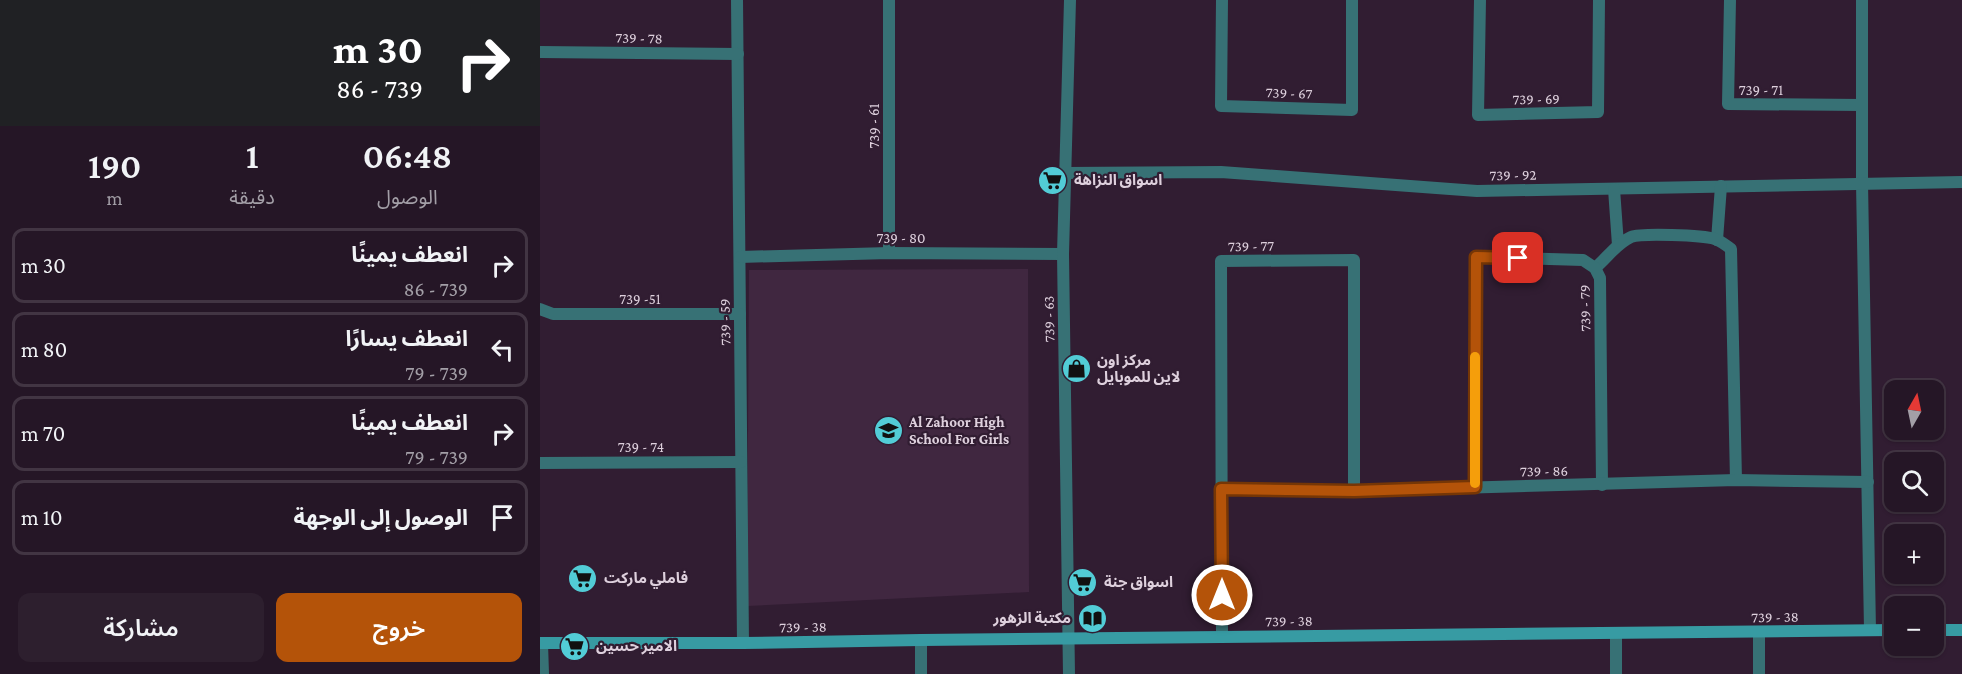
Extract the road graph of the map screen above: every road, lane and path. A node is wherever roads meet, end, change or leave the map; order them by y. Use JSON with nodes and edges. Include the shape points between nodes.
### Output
{"nodes":[{"id":1,"x":737,"y":0,"type":"edge"},
{"id":2,"x":890,"y":0,"type":"edge"},
{"id":3,"x":1070,"y":0,"type":"edge"},
{"id":4,"x":1222,"y":0,"type":"edge"},
{"id":5,"x":1352,"y":0,"type":"edge"},
{"id":6,"x":1480,"y":0,"type":"edge"},
{"id":7,"x":1599,"y":0,"type":"edge"},
{"id":8,"x":1730,"y":0,"type":"edge"},
{"id":9,"x":1862,"y":0,"type":"edge"},
{"id":10,"x":540,"y":52,"type":"edge"},
{"id":11,"x":738,"y":54,"type":"junction"},
{"id":12,"x":1862,"y":105,"type":"junction"},
{"id":13,"x":1065,"y":172,"type":"junction"},
{"id":14,"x":1962,"y":182,"type":"edge"},
{"id":15,"x":1862,"y":183,"type":"junction"},
{"id":16,"x":1721,"y":186,"type":"junction"},
{"id":17,"x":1614,"y":189,"type":"junction"},
{"id":18,"x":1717,"y":240,"type":"junction"},
{"id":19,"x":1618,"y":245,"type":"junction"},
{"id":20,"x":890,"y":253,"type":"junction"},
{"id":21,"x":1063,"y":254,"type":"junction"},
{"id":22,"x":740,"y":256,"type":"junction"},
{"id":23,"x":1595,"y":268,"type":"junction"},
{"id":24,"x":540,"y":310,"type":"edge"},
{"id":25,"x":740,"y":314,"type":"junction"},
{"id":26,"x":540,"y":462,"type":"edge"},
{"id":27,"x":741,"y":462,"type":"junction"},
{"id":28,"x":1736,"y":480,"type":"junction"},
{"id":29,"x":1868,"y":482,"type":"junction"},
{"id":30,"x":1602,"y":485,"type":"junction"},
{"id":31,"x":1475,"y":487,"type":"junction"},
{"id":32,"x":1221,"y":489,"type":"junction"},
{"id":33,"x":1354,"y":491,"type":"junction"},
{"id":34,"x":1870,"y":630,"type":"junction"},
{"id":35,"x":1884,"y":630,"type":"edge"},
{"id":36,"x":1944,"y":630,"type":"edge"},
{"id":37,"x":1962,"y":630,"type":"edge"},
{"id":38,"x":1616,"y":633,"type":"junction"},
{"id":39,"x":1759,"y":633,"type":"junction"},
{"id":40,"x":1222,"y":637,"type":"junction"},
{"id":41,"x":1070,"y":638,"type":"junction"},
{"id":42,"x":921,"y":640,"type":"junction"},
{"id":43,"x":541,"y":643,"type":"edge"},
{"id":44,"x":743,"y":643,"type":"junction"},
{"id":45,"x":543,"y":674,"type":"edge"},
{"id":46,"x":921,"y":674,"type":"edge"},
{"id":47,"x":1069,"y":674,"type":"edge"},
{"id":48,"x":1616,"y":674,"type":"edge"},
{"id":49,"x":1759,"y":674,"type":"edge"}],
"edges":[{"from":1,"to":11,"type":"street","name":"739 - 59"},
{"from":2,"to":20,"type":"street","name":"739 - 61"},
{"from":3,"to":13,"type":"street","name":"739 - 63"},
{"from":4,"to":5,"type":"street","name":"739 - 67","via":[[1221,106],[1352,110]]},
{"from":6,"to":7,"type":"street","name":"739 - 69","via":[[1478,115],[1598,112]]},
{"from":8,"to":12,"type":"street","name":"739 - 71","via":[[1728,104]]},
{"from":9,"to":12,"type":"street"},
{"from":10,"to":11,"type":"street","name":"739 - 78"},
{"from":11,"to":22,"type":"street","name":"739 - 59"},
{"from":12,"to":15,"type":"street"},
{"from":13,"to":17,"type":"street","name":"739 - 92","via":[[1221,172],[1477,190]]},
{"from":13,"to":21,"type":"street","name":"739 - 63"},
{"from":14,"to":15,"type":"street","name":"739 - 92"},
{"from":15,"to":16,"type":"street","name":"739 - 92"},
{"from":15,"to":29,"type":"street"},
{"from":16,"to":17,"type":"street","name":"739 - 92"},
{"from":16,"to":18,"type":"street"},
{"from":17,"to":19,"type":"street"},
{"from":18,"to":19,"type":"street","via":[[1698,236],[1632,236]]},
{"from":18,"to":28,"type":"street","via":[[1731,249]]},
{"from":19,"to":23,"type":"street"},
{"from":20,"to":21,"type":"street","name":"739 - 80"},
{"from":20,"to":22,"type":"street","name":"739 - 80"},
{"from":21,"to":41,"type":"street","name":"739 - 63"},
{"from":22,"to":25,"type":"street","name":"739 - 59"},
{"from":23,"to":30,"type":"street","name":"739 - 79","via":[[1600,278]]},
{"from":23,"to":31,"type":"street","name":"739 - 79","via":[[1583,260],[1476,257]]},
{"from":24,"to":25,"type":"street","name":"739 -51","via":[[553,314]]},
{"from":25,"to":27,"type":"street","name":"739 - 59"},
{"from":26,"to":27,"type":"street","name":"739 - 74"},
{"from":27,"to":44,"type":"street","name":"739 - 59"},
{"from":28,"to":29,"type":"street","name":"739 - 86"},
{"from":28,"to":30,"type":"street","name":"739 - 86"},
{"from":29,"to":34,"type":"street"},
{"from":30,"to":31,"type":"street","name":"739 - 86"},
{"from":31,"to":33,"type":"street","name":"739 - 86"},
{"from":32,"to":33,"type":"street","name":"739 - 86"},
{"from":32,"to":33,"type":"street","name":"739 - 77","via":[[1221,261],[1354,260]]},
{"from":32,"to":40,"type":"street","name":"739 - 77"},
{"from":34,"to":35,"type":"street","name":"739 - 38"},
{"from":34,"to":39,"type":"street","name":"739 - 38"},
{"from":36,"to":37,"type":"street"},
{"from":38,"to":39,"type":"street","name":"739 - 38"},
{"from":38,"to":40,"type":"street","name":"739 - 38"},
{"from":38,"to":48,"type":"street"},
{"from":39,"to":49,"type":"street"},
{"from":40,"to":41,"type":"street","name":"739 - 38"},
{"from":41,"to":42,"type":"street","name":"739 - 38"},
{"from":41,"to":47,"type":"street","name":"739 - 63"},
{"from":42,"to":44,"type":"street","name":"739 - 38"},
{"from":42,"to":46,"type":"street"},
{"from":43,"to":44,"type":"street","name":"739 - 38"},
{"from":43,"to":45,"type":"street"}]}
